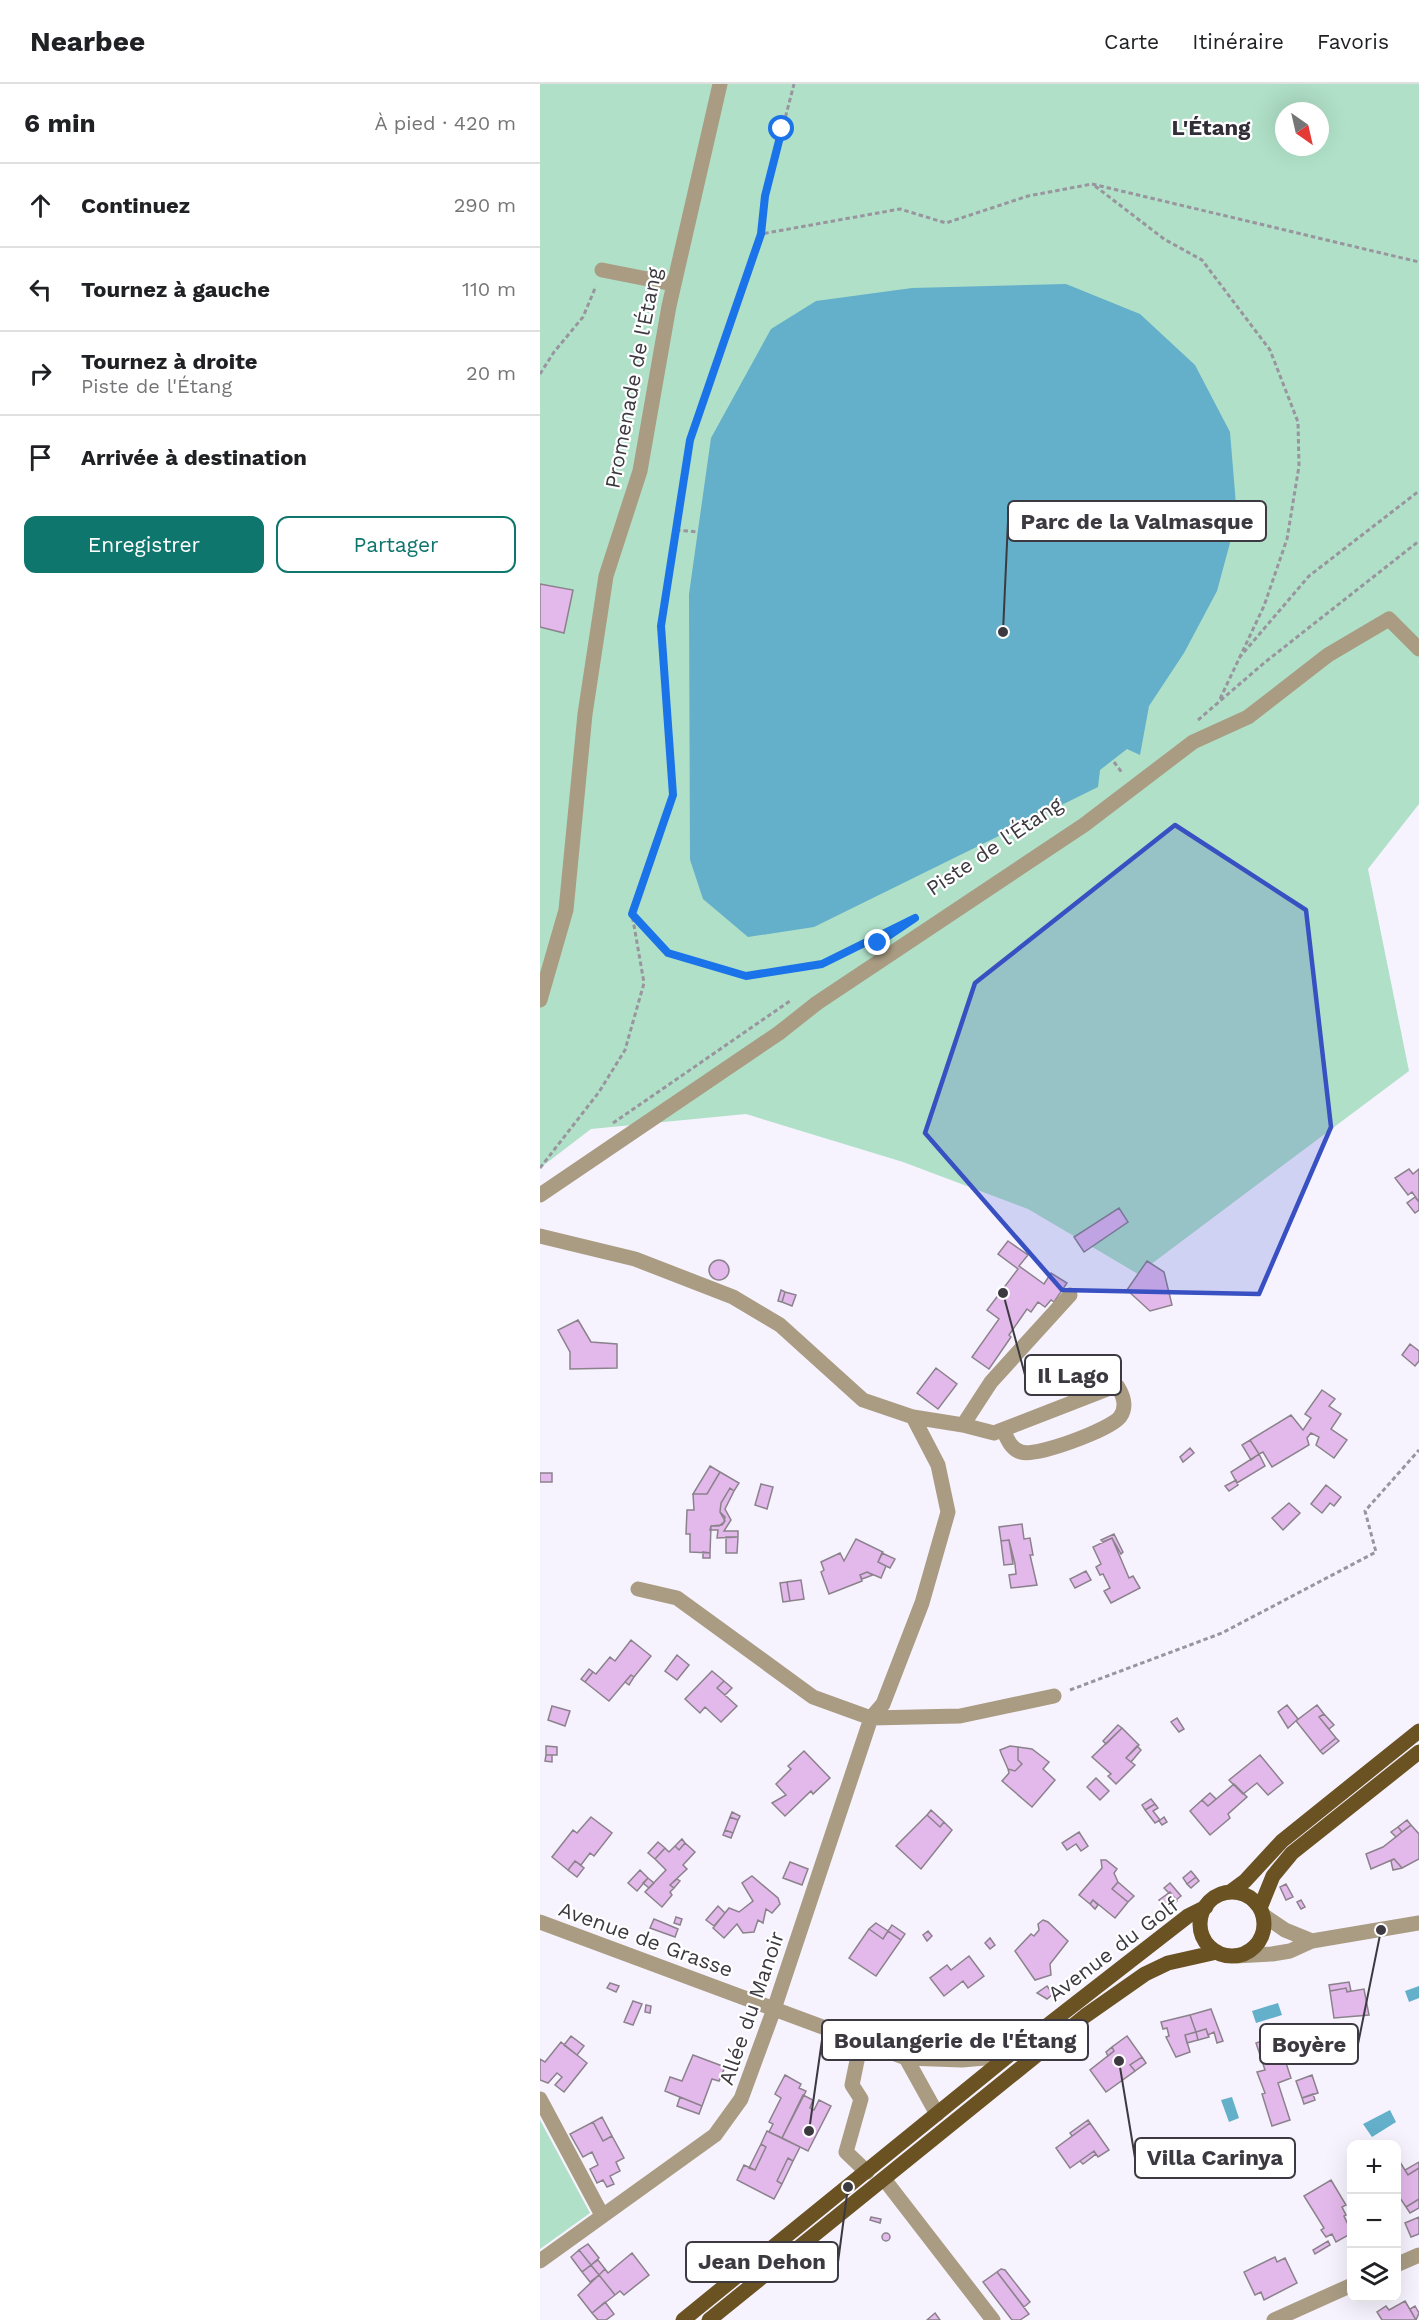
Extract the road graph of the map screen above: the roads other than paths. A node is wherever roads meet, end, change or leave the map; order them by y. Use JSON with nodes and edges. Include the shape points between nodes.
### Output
{"nodes":[{"id":1,"x":720,"y":84,"type":"edge"},
{"id":2,"x":602,"y":270,"type":"road end"},
{"id":3,"x":673,"y":284,"type":"junction"},
{"id":4,"x":1419,"y":649,"type":"edge"},
{"id":5,"x":540,"y":1000,"type":"edge"},
{"id":6,"x":540,"y":1195,"type":"edge"},
{"id":7,"x":540,"y":1236,"type":"edge"},
{"id":8,"x":1070,"y":1295,"type":"dead end"},
{"id":9,"x":913,"y":1417,"type":"junction"},
{"id":10,"x":963,"y":1425,"type":"junction"},
{"id":11,"x":1004,"y":1432,"type":"junction"},
{"id":12,"x":638,"y":1589,"type":"dead end"},
{"id":13,"x":1054,"y":1696,"type":"road end"},
{"id":14,"x":871,"y":1718,"type":"junction"},
{"id":15,"x":1419,"y":1731,"type":"edge"},
{"id":16,"x":1419,"y":1752,"type":"edge"},
{"id":17,"x":1230,"y":1892,"type":"junction"},
{"id":18,"x":1206,"y":1907,"type":"junction"},
{"id":19,"x":1262,"y":1911,"type":"junction"},
{"id":20,"x":540,"y":1922,"type":"edge"},
{"id":21,"x":1419,"y":1923,"type":"edge"},
{"id":22,"x":1312,"y":1941,"type":"junction"},
{"id":23,"x":1217,"y":1952,"type":"junction"},
{"id":24,"x":1236,"y":1956,"type":"junction"},
{"id":25,"x":774,"y":2009,"type":"junction"},
{"id":26,"x":861,"y":2041,"type":"junction"},
{"id":27,"x":1008,"y":2056,"type":"junction"},
{"id":28,"x":906,"y":2058,"type":"junction"},
{"id":29,"x":540,"y":2099,"type":"edge"},
{"id":30,"x":979,"y":2102,"type":"junction"},
{"id":31,"x":937,"y":2114,"type":"junction"},
{"id":32,"x":867,"y":2172,"type":"junction"},
{"id":33,"x":884,"y":2179,"type":"junction"},
{"id":34,"x":602,"y":2215,"type":"junction"},
{"id":35,"x":1419,"y":2255,"type":"edge"},
{"id":36,"x":540,"y":2261,"type":"edge"},
{"id":37,"x":1401,"y":2263,"type":"edge"},
{"id":38,"x":1347,"y":2287,"type":"edge"},
{"id":39,"x":683,"y":2320,"type":"edge"},
{"id":40,"x":709,"y":2320,"type":"edge"},
{"id":41,"x":993,"y":2320,"type":"edge"},
{"id":42,"x":1274,"y":2320,"type":"edge"}],
"edges":[{"from":1,"to":3,"type":"street","name":"Promenade de l'Étang"},
{"from":2,"to":3,"type":"street"},
{"from":3,"to":5,"type":"street","name":"Promenade de l'Étang","via":[[640,471],[606,576],[585,714],[566,910]]},
{"from":4,"to":6,"type":"street","via":[[1389,619],[1328,655],[1248,717],[1193,742],[1084,825]]},
{"from":7,"to":9,"type":"street","via":[[635,1260],[733,1297],[780,1325],[863,1400]]},
{"from":8,"to":10,"type":"street","via":[[991,1382]]},
{"from":9,"to":10,"type":"street"},
{"from":9,"to":14,"type":"street","name":"Allée du Manoir","via":[[938,1465],[948,1512],[918,1614],[883,1704]]},
{"from":10,"to":11,"type":"street"},
{"from":11,"to":11,"type":"street","via":[[1011,1446],[1020,1452],[1041,1453],[1114,1422],[1124,1410],[1124,1400],[1118,1387],[1110,1388]]},
{"from":12,"to":14,"type":"street","via":[[676,1598],[813,1697]]},
{"from":13,"to":14,"type":"street","via":[[960,1716]]},
{"from":14,"to":25,"type":"street","name":"Allée du Manoir"},
{"from":15,"to":17,"type":"main road","via":[[1281,1841]]},
{"from":16,"to":19,"type":"main road","via":[[1293,1853],[1273,1875]]},
{"from":17,"to":18,"type":"main road"},
{"from":17,"to":19,"type":"main road","via":[[1248,1896]]},
{"from":18,"to":23,"type":"main road","via":[[1201,1917],[1203,1937]]},
{"from":18,"to":27,"type":"main road","name":"Avenue du Golf","via":[[1188,1916]]},
{"from":19,"to":22,"type":"street","via":[[1285,1930]]},
{"from":19,"to":24,"type":"main road","via":[[1264,1926],[1256,1946]]},
{"from":20,"to":25,"type":"street","name":"Avenue de Grasse"},
{"from":21,"to":22,"type":"street"},
{"from":22,"to":24,"type":"street","via":[[1290,1951]]},
{"from":23,"to":24,"type":"main road"},
{"from":23,"to":30,"type":"main road","name":"Avenue du Golf","via":[[1168,1963],[1145,1974],[1085,2016]]},
{"from":25,"to":26,"type":"street","name":"Avenue de Grasse"},
{"from":25,"to":34,"type":"street","name":"Allée du Manoir","via":[[741,2099],[715,2135]]},
{"from":26,"to":28,"type":"street","name":"Avenue de Grasse"},
{"from":26,"to":32,"type":"street","via":[[852,2085],[861,2099],[846,2152]]},
{"from":27,"to":28,"type":"street","name":"Avenue de Grasse","via":[[962,2060]]},
{"from":27,"to":31,"type":"main road","name":"Avenue du Golf"},
{"from":28,"to":31,"type":"street"},
{"from":29,"to":34,"type":"street"},
{"from":30,"to":31,"type":"main road"},
{"from":30,"to":33,"type":"main road","name":"Avenue du Golf"},
{"from":31,"to":32,"type":"main road","name":"Avenue du Golf"},
{"from":32,"to":39,"type":"main road","name":"Avenue du Golf"},
{"from":33,"to":40,"type":"main road","name":"Avenue du Golf"},
{"from":33,"to":41,"type":"street"},
{"from":34,"to":36,"type":"street","name":"Allée du Manoir"},
{"from":35,"to":37,"type":"street"},
{"from":38,"to":42,"type":"street"}]}
